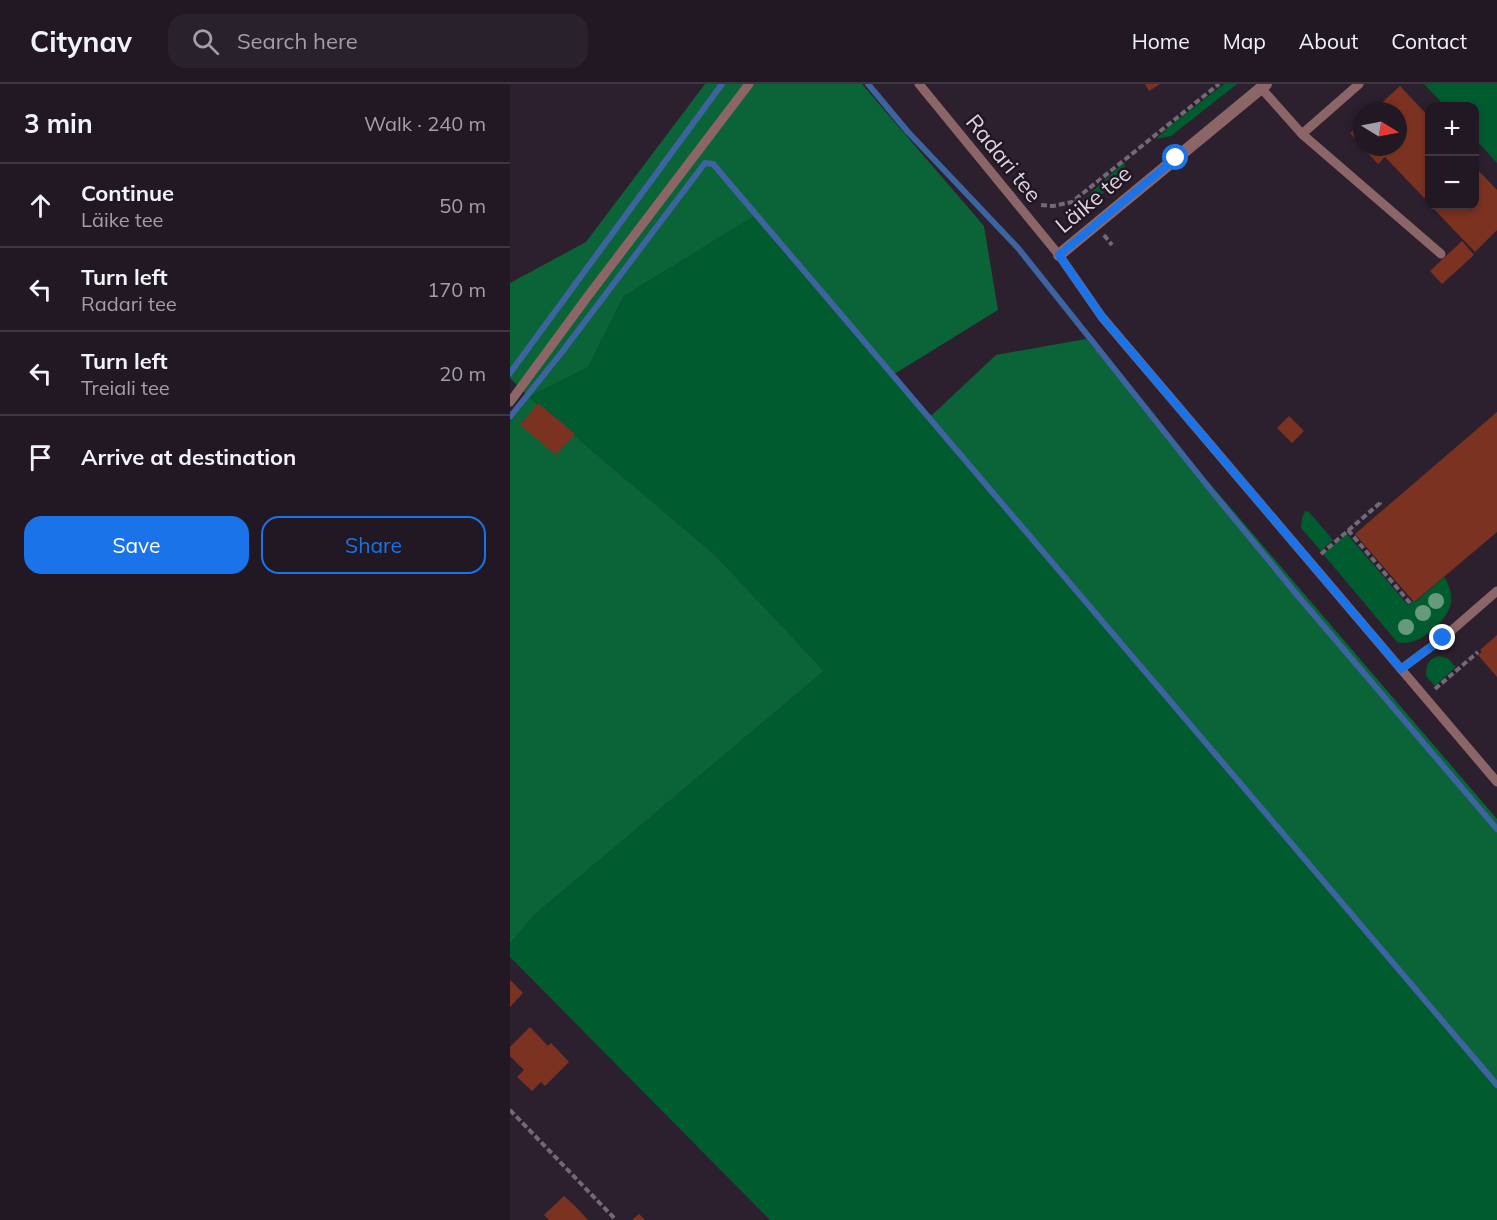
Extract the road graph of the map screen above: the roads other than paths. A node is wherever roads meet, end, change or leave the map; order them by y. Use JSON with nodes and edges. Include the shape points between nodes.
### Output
{"nodes":[{"id":1,"x":749,"y":84,"type":"edge"},
{"id":2,"x":918,"y":84,"type":"edge"},
{"id":3,"x":1359,"y":84,"type":"edge"},
{"id":4,"x":1263,"y":86,"type":"edge"},
{"id":5,"x":1302,"y":134,"type":"junction"},
{"id":6,"x":1441,"y":254,"type":"dead end"},
{"id":7,"x":1059,"y":255,"type":"junction"},
{"id":8,"x":510,"y":402,"type":"edge"},
{"id":9,"x":1497,"y":591,"type":"edge"},
{"id":10,"x":1401,"y":669,"type":"junction"},
{"id":11,"x":1497,"y":782,"type":"edge"}],
"edges":[{"from":1,"to":8,"type":"lane"},
{"from":2,"to":7,"type":"lane","name":"Radari tee"},
{"from":3,"to":5,"type":"lane"},
{"from":4,"to":5,"type":"lane"},
{"from":4,"to":7,"type":"street","name":"Läike tee"},
{"from":5,"to":6,"type":"lane"},
{"from":7,"to":10,"type":"lane","name":"Radari tee","via":[[1102,317]]},
{"from":9,"to":10,"type":"lane"},
{"from":10,"to":11,"type":"lane","name":"Radari tee"}]}
